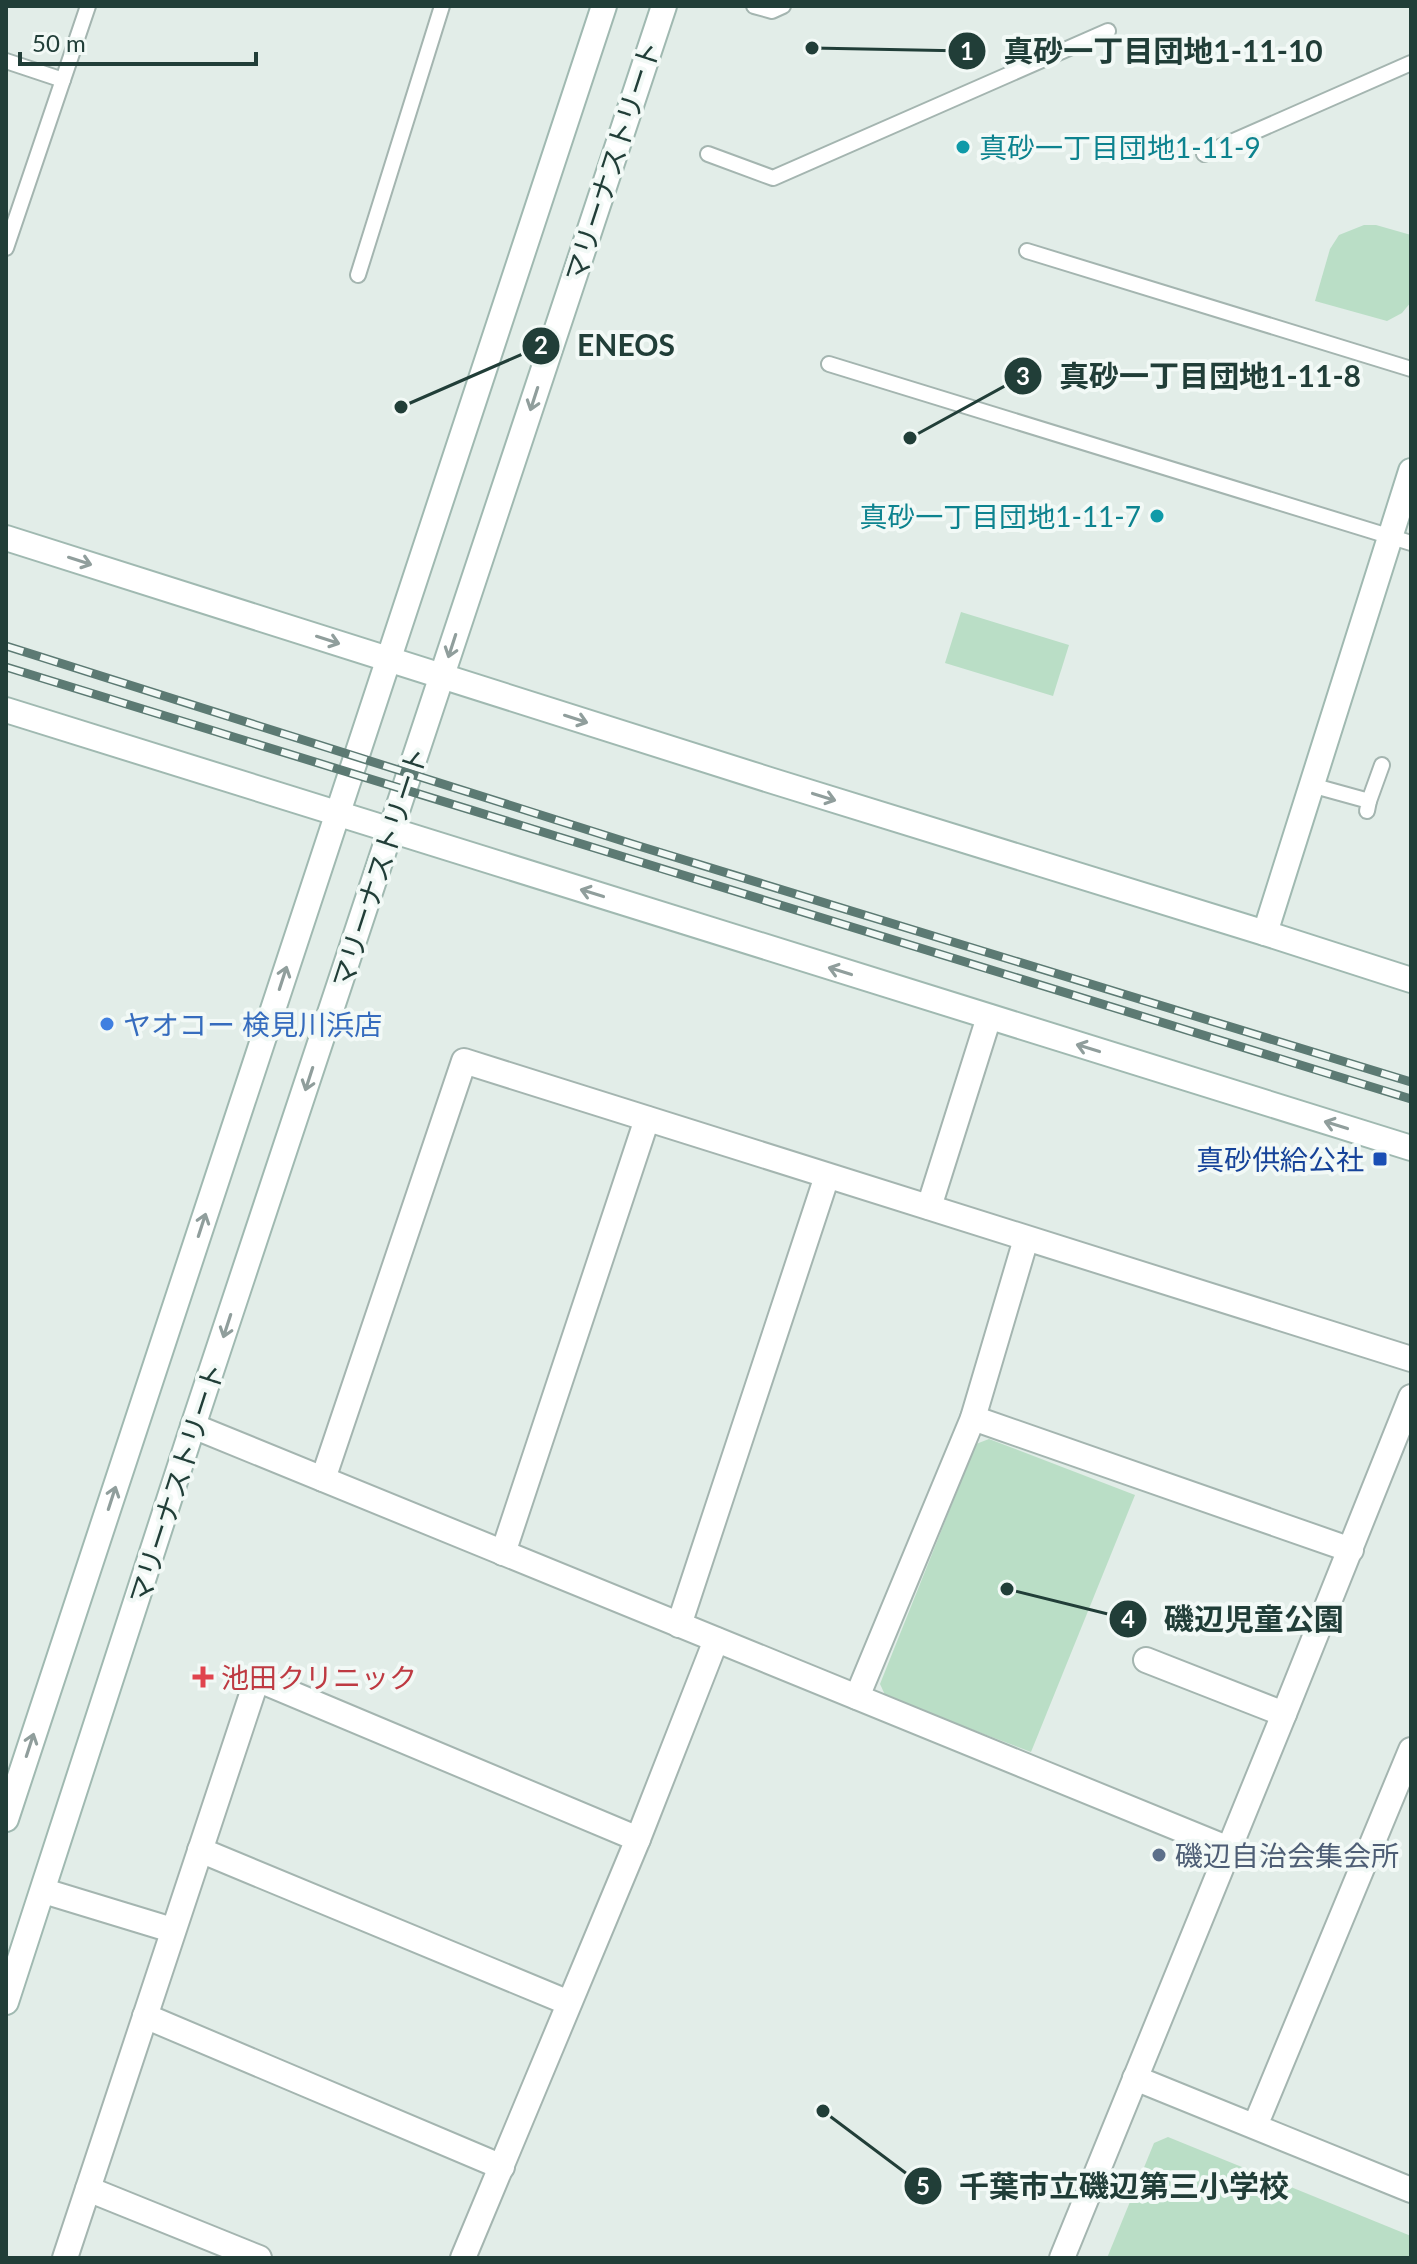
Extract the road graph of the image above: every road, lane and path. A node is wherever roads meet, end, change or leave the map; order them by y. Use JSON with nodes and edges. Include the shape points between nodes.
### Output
{"nodes":[{"id":1,"x":88,"y":6,"type":"edge"},
{"id":2,"x":442,"y":6,"type":"edge"},
{"id":3,"x":604,"y":6,"type":"edge"},
{"id":4,"x":664,"y":6,"type":"edge"},
{"id":5,"x":754,"y":6,"type":"edge"},
{"id":6,"x":783,"y":6,"type":"edge"},
{"id":7,"x":1108,"y":31,"type":"dead end"},
{"id":8,"x":6,"y":61,"type":"edge"},
{"id":9,"x":1411,"y":63,"type":"edge"},
{"id":10,"x":63,"y":80,"type":"junction"},
{"id":11,"x":708,"y":154,"type":"dead end"},
{"id":12,"x":1204,"y":154,"type":"dead end"},
{"id":13,"x":6,"y":248,"type":"edge"},
{"id":14,"x":1027,"y":251,"type":"dead end"},
{"id":15,"x":358,"y":275,"type":"dead end"},
{"id":16,"x":829,"y":364,"type":"dead end"},
{"id":17,"x":1411,"y":369,"type":"edge"},
{"id":18,"x":1411,"y":471,"type":"edge"},
{"id":19,"x":6,"y":538,"type":"edge"},
{"id":20,"x":1400,"y":540,"type":"edge"},
{"id":21,"x":388,"y":659,"type":"junction"},
{"id":22,"x":442,"y":676,"type":"junction"},
{"id":23,"x":6,"y":710,"type":"edge"},
{"id":24,"x":1382,"y":765,"type":"dead end"},
{"id":25,"x":1311,"y":785,"type":"junction"},
{"id":26,"x":338,"y":813,"type":"junction"},
{"id":27,"x":392,"y":831,"type":"junction"},
{"id":28,"x":1265,"y":933,"type":"junction"},
{"id":29,"x":1411,"y":980,"type":"edge"},
{"id":30,"x":989,"y":1017,"type":"junction"},
{"id":31,"x":647,"y":1119,"type":"junction"},
{"id":32,"x":1411,"y":1148,"type":"edge"},
{"id":33,"x":827,"y":1176,"type":"junction"},
{"id":34,"x":929,"y":1207,"type":"junction"},
{"id":35,"x":1026,"y":1239,"type":"junction"},
{"id":36,"x":1411,"y":1359,"type":"edge"},
{"id":37,"x":1411,"y":1397,"type":"edge"},
{"id":38,"x":973,"y":1418,"type":"junction"},
{"id":39,"x":193,"y":1426,"type":"junction"},
{"id":40,"x":323,"y":1479,"type":"junction"},
{"id":41,"x":1351,"y":1550,"type":"junction"},
{"id":42,"x":503,"y":1553,"type":"junction"},
{"id":43,"x":679,"y":1625,"type":"junction"},
{"id":44,"x":716,"y":1640,"type":"junction"},
{"id":45,"x":1146,"y":1660,"type":"dead end"},
{"id":46,"x":857,"y":1697,"type":"junction"},
{"id":47,"x":1284,"y":1714,"type":"junction"},
{"id":48,"x":1411,"y":1750,"type":"edge"},
{"id":49,"x":6,"y":1819,"type":"edge"},
{"id":50,"x":638,"y":1839,"type":"junction"},
{"id":51,"x":1229,"y":1849,"type":"junction"},
{"id":52,"x":200,"y":1850,"type":"junction"},
{"id":53,"x":44,"y":1891,"type":"junction"},
{"id":54,"x":172,"y":1930,"type":"junction"},
{"id":55,"x":6,"y":2002,"type":"edge"},
{"id":56,"x":569,"y":2003,"type":"junction"},
{"id":57,"x":145,"y":2016,"type":"junction"},
{"id":58,"x":1135,"y":2078,"type":"junction"},
{"id":59,"x":1255,"y":2126,"type":"junction"},
{"id":60,"x":502,"y":2167,"type":"junction"},
{"id":61,"x":88,"y":2189,"type":"junction"},
{"id":62,"x":1411,"y":2190,"type":"edge"},
{"id":63,"x":65,"y":2258,"type":"edge"},
{"id":64,"x":259,"y":2258,"type":"edge"},
{"id":65,"x":463,"y":2258,"type":"edge"},
{"id":66,"x":1062,"y":2258,"type":"edge"}],
"edges":[{"from":1,"to":10,"type":"lane"},
{"from":2,"to":15,"type":"lane"},
{"from":3,"to":21,"type":"street","name":"マリーナストリート"},
{"from":4,"to":22,"type":"street","name":"マリーナストリート","one_way":true},
{"from":5,"to":6,"type":"lane","via":[[772,11]]},
{"from":7,"to":11,"type":"lane","via":[[773,178]]},
{"from":8,"to":10,"type":"lane"},
{"from":9,"to":12,"type":"lane"},
{"from":10,"to":13,"type":"lane"},
{"from":14,"to":17,"type":"lane"},
{"from":16,"to":20,"type":"lane"},
{"from":18,"to":20,"type":"street"},
{"from":19,"to":21,"type":"street","one_way":true},
{"from":20,"to":25,"type":"street"},
{"from":21,"to":22,"type":"street"},
{"from":21,"to":26,"type":"street","name":"マリーナストリート"},
{"from":22,"to":27,"type":"street","name":"マリーナストリート"},
{"from":22,"to":28,"type":"street","one_way":true},
{"from":23,"to":26,"type":"street"},
{"from":24,"to":25,"type":"lane","via":[[1368,806]]},
{"from":25,"to":28,"type":"street"},
{"from":26,"to":27,"type":"street"},
{"from":49,"to":26,"type":"street","name":"マリーナストリート","one_way":true},
{"from":30,"to":27,"type":"street","one_way":true},
{"from":27,"to":39,"type":"street","name":"マリーナストリート","one_way":true},
{"from":28,"to":29,"type":"street"},
{"from":32,"to":30,"type":"street","one_way":true},
{"from":30,"to":34,"type":"street"},
{"from":31,"to":33,"type":"street"},
{"from":31,"to":40,"type":"street","via":[[464,1061]]},
{"from":31,"to":42,"type":"street"},
{"from":33,"to":34,"type":"street"},
{"from":33,"to":43,"type":"street"},
{"from":34,"to":35,"type":"street"},
{"from":35,"to":36,"type":"street"},
{"from":35,"to":38,"type":"street"},
{"from":37,"to":41,"type":"street"},
{"from":38,"to":41,"type":"street"},
{"from":38,"to":46,"type":"street"},
{"from":39,"to":40,"type":"street"},
{"from":39,"to":53,"type":"street","name":"マリーナストリート"},
{"from":40,"to":42,"type":"street"},
{"from":41,"to":47,"type":"street"},
{"from":42,"to":43,"type":"street"},
{"from":43,"to":44,"type":"street"},
{"from":44,"to":46,"type":"street"},
{"from":44,"to":50,"type":"street"},
{"from":45,"to":47,"type":"street"},
{"from":46,"to":51,"type":"street"},
{"from":47,"to":51,"type":"street"},
{"from":48,"to":59,"type":"street"},
{"from":50,"to":52,"type":"street","via":[[257,1679]]},
{"from":50,"to":56,"type":"street"},
{"from":51,"to":58,"type":"street"},
{"from":52,"to":54,"type":"street"},
{"from":52,"to":56,"type":"street"},
{"from":53,"to":54,"type":"street"},
{"from":53,"to":55,"type":"street","name":"マリーナストリート"},
{"from":54,"to":57,"type":"street"},
{"from":56,"to":60,"type":"street"},
{"from":57,"to":60,"type":"street"},
{"from":57,"to":61,"type":"street"},
{"from":58,"to":59,"type":"street"},
{"from":58,"to":66,"type":"street"},
{"from":59,"to":62,"type":"street"},
{"from":60,"to":65,"type":"street"},
{"from":61,"to":63,"type":"street"},
{"from":61,"to":64,"type":"street"}]}
